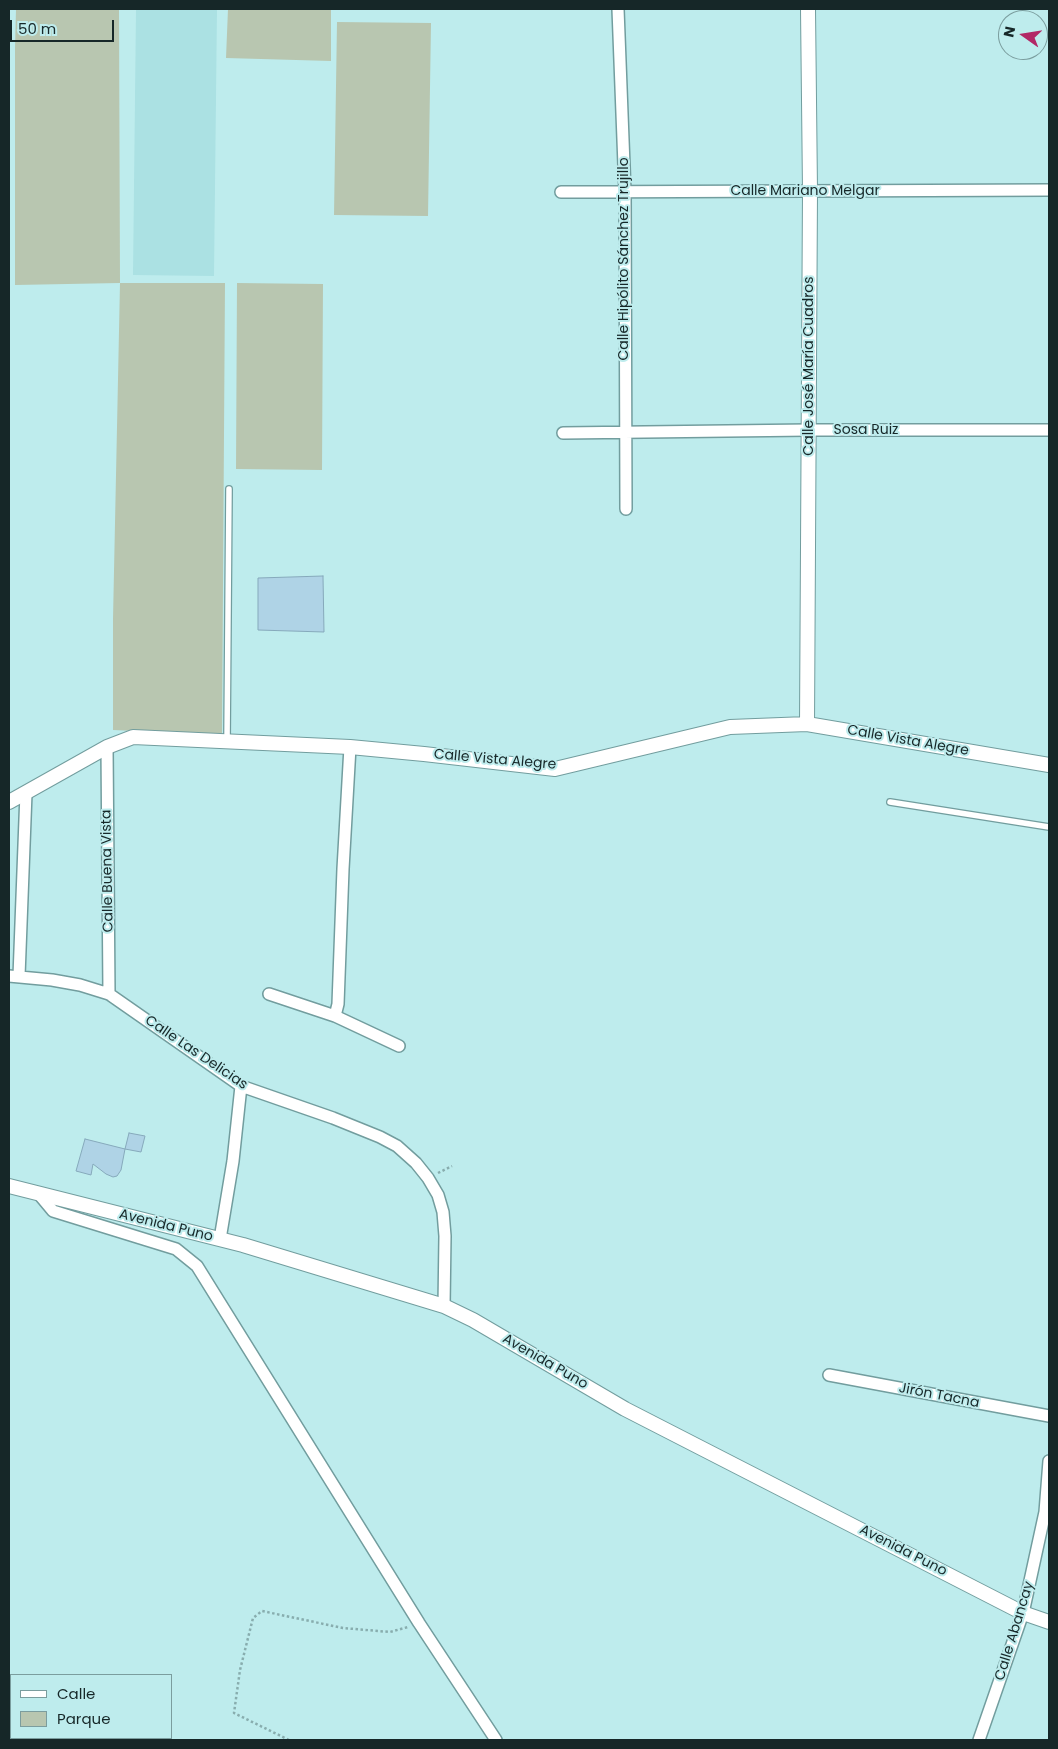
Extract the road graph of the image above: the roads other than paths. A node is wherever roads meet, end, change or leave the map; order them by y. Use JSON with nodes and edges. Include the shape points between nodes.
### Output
{"nodes":[{"id":1,"x":618,"y":9,"type":"edge"},
{"id":2,"x":808,"y":9,"type":"edge"},
{"id":3,"x":1049,"y":190,"type":"edge"},
{"id":4,"x":810,"y":191,"type":"junction"},
{"id":5,"x":561,"y":192,"type":"dead end"},
{"id":6,"x":625,"y":192,"type":"junction"},
{"id":7,"x":809,"y":430,"type":"junction"},
{"id":8,"x":1049,"y":430,"type":"edge"},
{"id":9,"x":625,"y":432,"type":"junction"},
{"id":10,"x":563,"y":433,"type":"dead end"},
{"id":11,"x":229,"y":489,"type":"dead end"},
{"id":12,"x":626,"y":509,"type":"dead end"},
{"id":13,"x":807,"y":724,"type":"junction"},
{"id":14,"x":227,"y":742,"type":"junction"},
{"id":15,"x":350,"y":747,"type":"junction"},
{"id":16,"x":106,"y":748,"type":"junction"},
{"id":17,"x":1049,"y":765,"type":"edge"},
{"id":18,"x":26,"y":793,"type":"junction"},
{"id":19,"x":9,"y":802,"type":"edge"},
{"id":20,"x":890,"y":802,"type":"dead end"},
{"id":21,"x":1049,"y":827,"type":"edge"},
{"id":22,"x":14,"y":976,"type":"edge"},
{"id":23,"x":109,"y":994,"type":"junction"},
{"id":24,"x":269,"y":994,"type":"dead end"},
{"id":25,"x":335,"y":1016,"type":"junction"},
{"id":26,"x":399,"y":1046,"type":"dead end"},
{"id":27,"x":241,"y":1086,"type":"junction"},
{"id":28,"x":9,"y":1186,"type":"edge"},
{"id":29,"x":38,"y":1193,"type":"junction"},
{"id":30,"x":220,"y":1239,"type":"junction"},
{"id":31,"x":444,"y":1306,"type":"junction"},
{"id":32,"x":829,"y":1375,"type":"dead end"},
{"id":33,"x":1049,"y":1416,"type":"edge"},
{"id":34,"x":1049,"y":1460,"type":"edge"},
{"id":35,"x":1023,"y":1613,"type":"junction"},
{"id":36,"x":1049,"y":1622,"type":"edge"},
{"id":37,"x":496,"y":1740,"type":"edge"},
{"id":38,"x":980,"y":1740,"type":"edge"}],
"edges":[{"from":1,"to":6,"type":"street","name":"Calle Hipólito Sánchez Trujillo"},
{"from":2,"to":4,"type":"street","name":"Calle José María Cuadros"},
{"from":3,"to":4,"type":"street","name":"Calle Mariano Melgar"},
{"from":4,"to":6,"type":"street","name":"Calle Mariano Melgar"},
{"from":4,"to":7,"type":"street","name":"Calle José María Cuadros"},
{"from":5,"to":6,"type":"street","name":"Calle Mariano Melgar"},
{"from":6,"to":9,"type":"street","name":"Calle Hipólito Sánchez Trujillo"},
{"from":7,"to":8,"type":"street","name":"Sosa Ruiz"},
{"from":7,"to":9,"type":"street","name":"Sosa Ruiz"},
{"from":7,"to":13,"type":"street","name":"Calle José María Cuadros"},
{"from":9,"to":10,"type":"street","name":"Sosa Ruiz"},
{"from":9,"to":12,"type":"street","name":"Calle Hipólito Sánchez Trujillo"},
{"from":11,"to":14,"type":"lane"},
{"from":13,"to":15,"type":"street","name":"Calle Vista Alegre","via":[[730,727],[555,769]]},
{"from":13,"to":17,"type":"street","name":"Calle Vista Alegre"},
{"from":14,"to":15,"type":"street","name":"Calle Vista Alegre"},
{"from":14,"to":16,"type":"street","name":"Calle Vista Alegre","via":[[134,737]]},
{"from":15,"to":25,"type":"street"},
{"from":16,"to":18,"type":"street","name":"Calle Vista Alegre"},
{"from":16,"to":23,"type":"street","name":"Calle Buena Vista"},
{"from":18,"to":19,"type":"street","name":"Calle Vista Alegre"},
{"from":18,"to":22,"type":"street"},
{"from":20,"to":21,"type":"lane"},
{"from":22,"to":23,"type":"street","name":"Calle Las Delicias","via":[[80,985]]},
{"from":23,"to":27,"type":"street","name":"Calle Las Delicias"},
{"from":24,"to":25,"type":"street"},
{"from":25,"to":26,"type":"street"},
{"from":27,"to":30,"type":"street"},
{"from":27,"to":31,"type":"street","name":"Calle Las Delicias","via":[[380,1137],[398,1146],[416,1163],[438,1195],[443,1212]]},
{"from":28,"to":29,"type":"street","name":"Avenida Puno"},
{"from":29,"to":30,"type":"street","name":"Avenida Puno"},
{"from":29,"to":37,"type":"street","via":[[53,1211],[176,1249],[197,1266],[419,1623]]},
{"from":30,"to":31,"type":"street","name":"Avenida Puno"},
{"from":31,"to":35,"type":"street","name":"Avenida Puno","via":[[625,1409]]},
{"from":32,"to":33,"type":"street","name":"Jirón Tacna"},
{"from":34,"to":35,"type":"street","name":"Calle Abancay","via":[[1045,1512]]},
{"from":35,"to":36,"type":"street","name":"Avenida Puno"},
{"from":35,"to":38,"type":"street","name":"Calle Abancay"}]}
